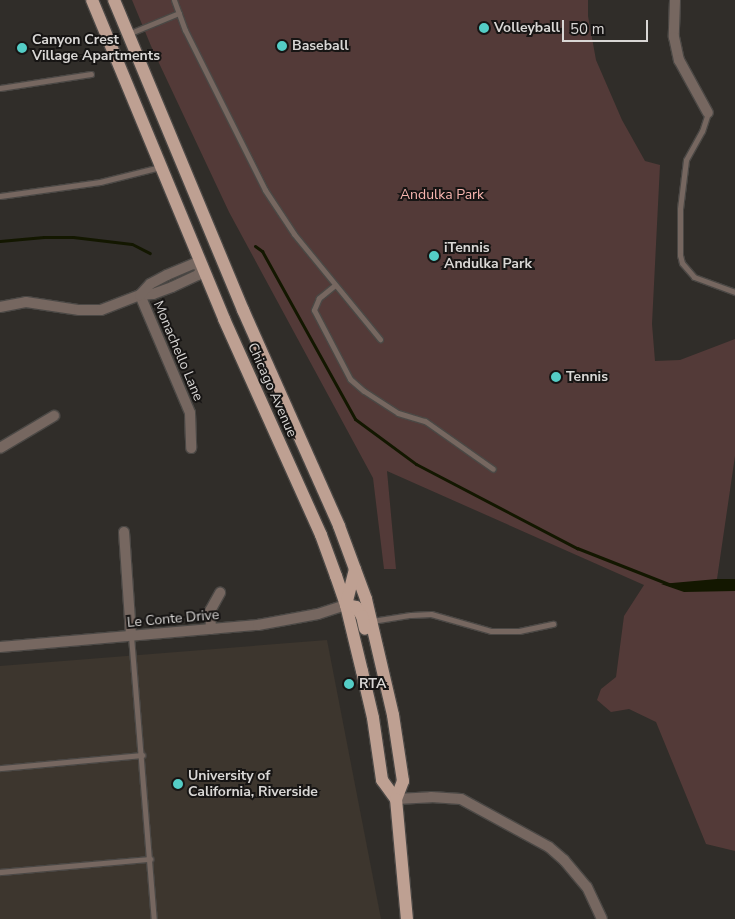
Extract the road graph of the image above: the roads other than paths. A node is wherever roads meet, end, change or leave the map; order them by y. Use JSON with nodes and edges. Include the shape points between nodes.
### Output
{"nodes":[{"id":1,"x":92,"y":0,"type":"edge"},
{"id":2,"x":114,"y":0,"type":"edge"},
{"id":3,"x":174,"y":0,"type":"edge"},
{"id":4,"x":675,"y":0,"type":"edge"},
{"id":5,"x":179,"y":13,"type":"junction"},
{"id":6,"x":128,"y":34,"type":"junction"},
{"id":7,"x":90,"y":74,"type":"dead end"},
{"id":8,"x":0,"y":88,"type":"edge"},
{"id":9,"x":708,"y":113,"type":"joint"},
{"id":10,"x":160,"y":167,"type":"junction"},
{"id":11,"x":0,"y":196,"type":"edge"},
{"id":12,"x":203,"y":266,"type":"junction"},
{"id":13,"x":335,"y":285,"type":"junction"},
{"id":14,"x":735,"y":292,"type":"edge"},
{"id":15,"x":140,"y":295,"type":"junction"},
{"id":16,"x":0,"y":307,"type":"edge"},
{"id":17,"x":380,"y":339,"type":"dead end"},
{"id":18,"x":54,"y":416,"type":"dead end"},
{"id":19,"x":0,"y":448,"type":"edge"},
{"id":20,"x":191,"y":448,"type":"dead end"},
{"id":21,"x":493,"y":469,"type":"dead end"},
{"id":22,"x":124,"y":532,"type":"dead end"},
{"id":23,"x":355,"y":568,"type":"junction"},
{"id":24,"x":220,"y":593,"type":"dead end"},
{"id":25,"x":346,"y":605,"type":"junction"},
{"id":26,"x":372,"y":621,"type":"junction"},
{"id":27,"x":553,"y":624,"type":"dead end"},
{"id":28,"x":211,"y":629,"type":"junction"},
{"id":29,"x":131,"y":636,"type":"junction"},
{"id":30,"x":0,"y":647,"type":"edge"},
{"id":31,"x":387,"y":685,"type":"junction"},
{"id":32,"x":142,"y":755,"type":"junction"},
{"id":33,"x":0,"y":768,"type":"edge"},
{"id":34,"x":396,"y":799,"type":"junction"},
{"id":35,"x":150,"y":859,"type":"junction"},
{"id":36,"x":0,"y":872,"type":"edge"},
{"id":37,"x":154,"y":919,"type":"edge"},
{"id":38,"x":407,"y":919,"type":"edge"},
{"id":39,"x":602,"y":919,"type":"edge"}],
"edges":[{"from":1,"to":10,"type":"main road","name":"Chicago Avenue"},
{"from":2,"to":6,"type":"main road","name":"Chicago Avenue"},
{"from":3,"to":5,"type":"lane"},
{"from":4,"to":9,"type":"street","via":[[674,37],[679,60]]},
{"from":5,"to":6,"type":"lane"},
{"from":5,"to":13,"type":"lane","via":[[265,190],[294,234]]},
{"from":6,"to":23,"type":"main road","name":"Chicago Avenue"},
{"from":7,"to":8,"type":"lane"},
{"from":9,"to":14,"type":"lane","via":[[686,160],[680,208],[680,255],[682,264],[694,277]]},
{"from":10,"to":11,"type":"lane","via":[[100,182]]},
{"from":10,"to":12,"type":"main road","name":"Chicago Avenue"},
{"from":12,"to":15,"type":"street","via":[[193,264],[166,275],[150,284]]},
{"from":12,"to":25,"type":"main road","name":"Chicago Avenue","via":[[321,535]]},
{"from":13,"to":17,"type":"lane"},
{"from":13,"to":21,"type":"lane","via":[[319,298],[314,310],[350,379],[398,413],[425,421]]},
{"from":15,"to":16,"type":"street","via":[[101,310],[26,302]]},
{"from":15,"to":20,"type":"street","name":"Monachello Lane","via":[[190,413]]},
{"from":18,"to":19,"type":"street"},
{"from":22,"to":29,"type":"street"},
{"from":23,"to":25,"type":"main road"},
{"from":23,"to":26,"type":"main road","name":"Chicago Avenue"},
{"from":24,"to":28,"type":"street","via":[[210,610]]},
{"from":25,"to":28,"type":"street","name":"Le Conte Drive","via":[[288,620]]},
{"from":25,"to":31,"type":"main road","via":[[356,607],[362,616],[378,678]]},
{"from":25,"to":34,"type":"main road","name":"Chicago Avenue","via":[[373,718],[382,780]]},
{"from":26,"to":27,"type":"lane","via":[[431,614],[491,631],[519,631]]},
{"from":26,"to":31,"type":"main road","name":"Chicago Avenue"},
{"from":28,"to":29,"type":"street","name":"Le Conte Drive"},
{"from":29,"to":30,"type":"street","name":"Le Conte Drive"},
{"from":29,"to":32,"type":"lane"},
{"from":31,"to":34,"type":"main road","name":"Chicago Avenue","via":[[403,781]]},
{"from":32,"to":33,"type":"lane"},
{"from":32,"to":35,"type":"lane"},
{"from":34,"to":38,"type":"main road","name":"Chicago Avenue"},
{"from":34,"to":39,"type":"street","via":[[461,799],[549,847],[587,887]]},
{"from":35,"to":36,"type":"lane"},
{"from":35,"to":37,"type":"lane"}]}
